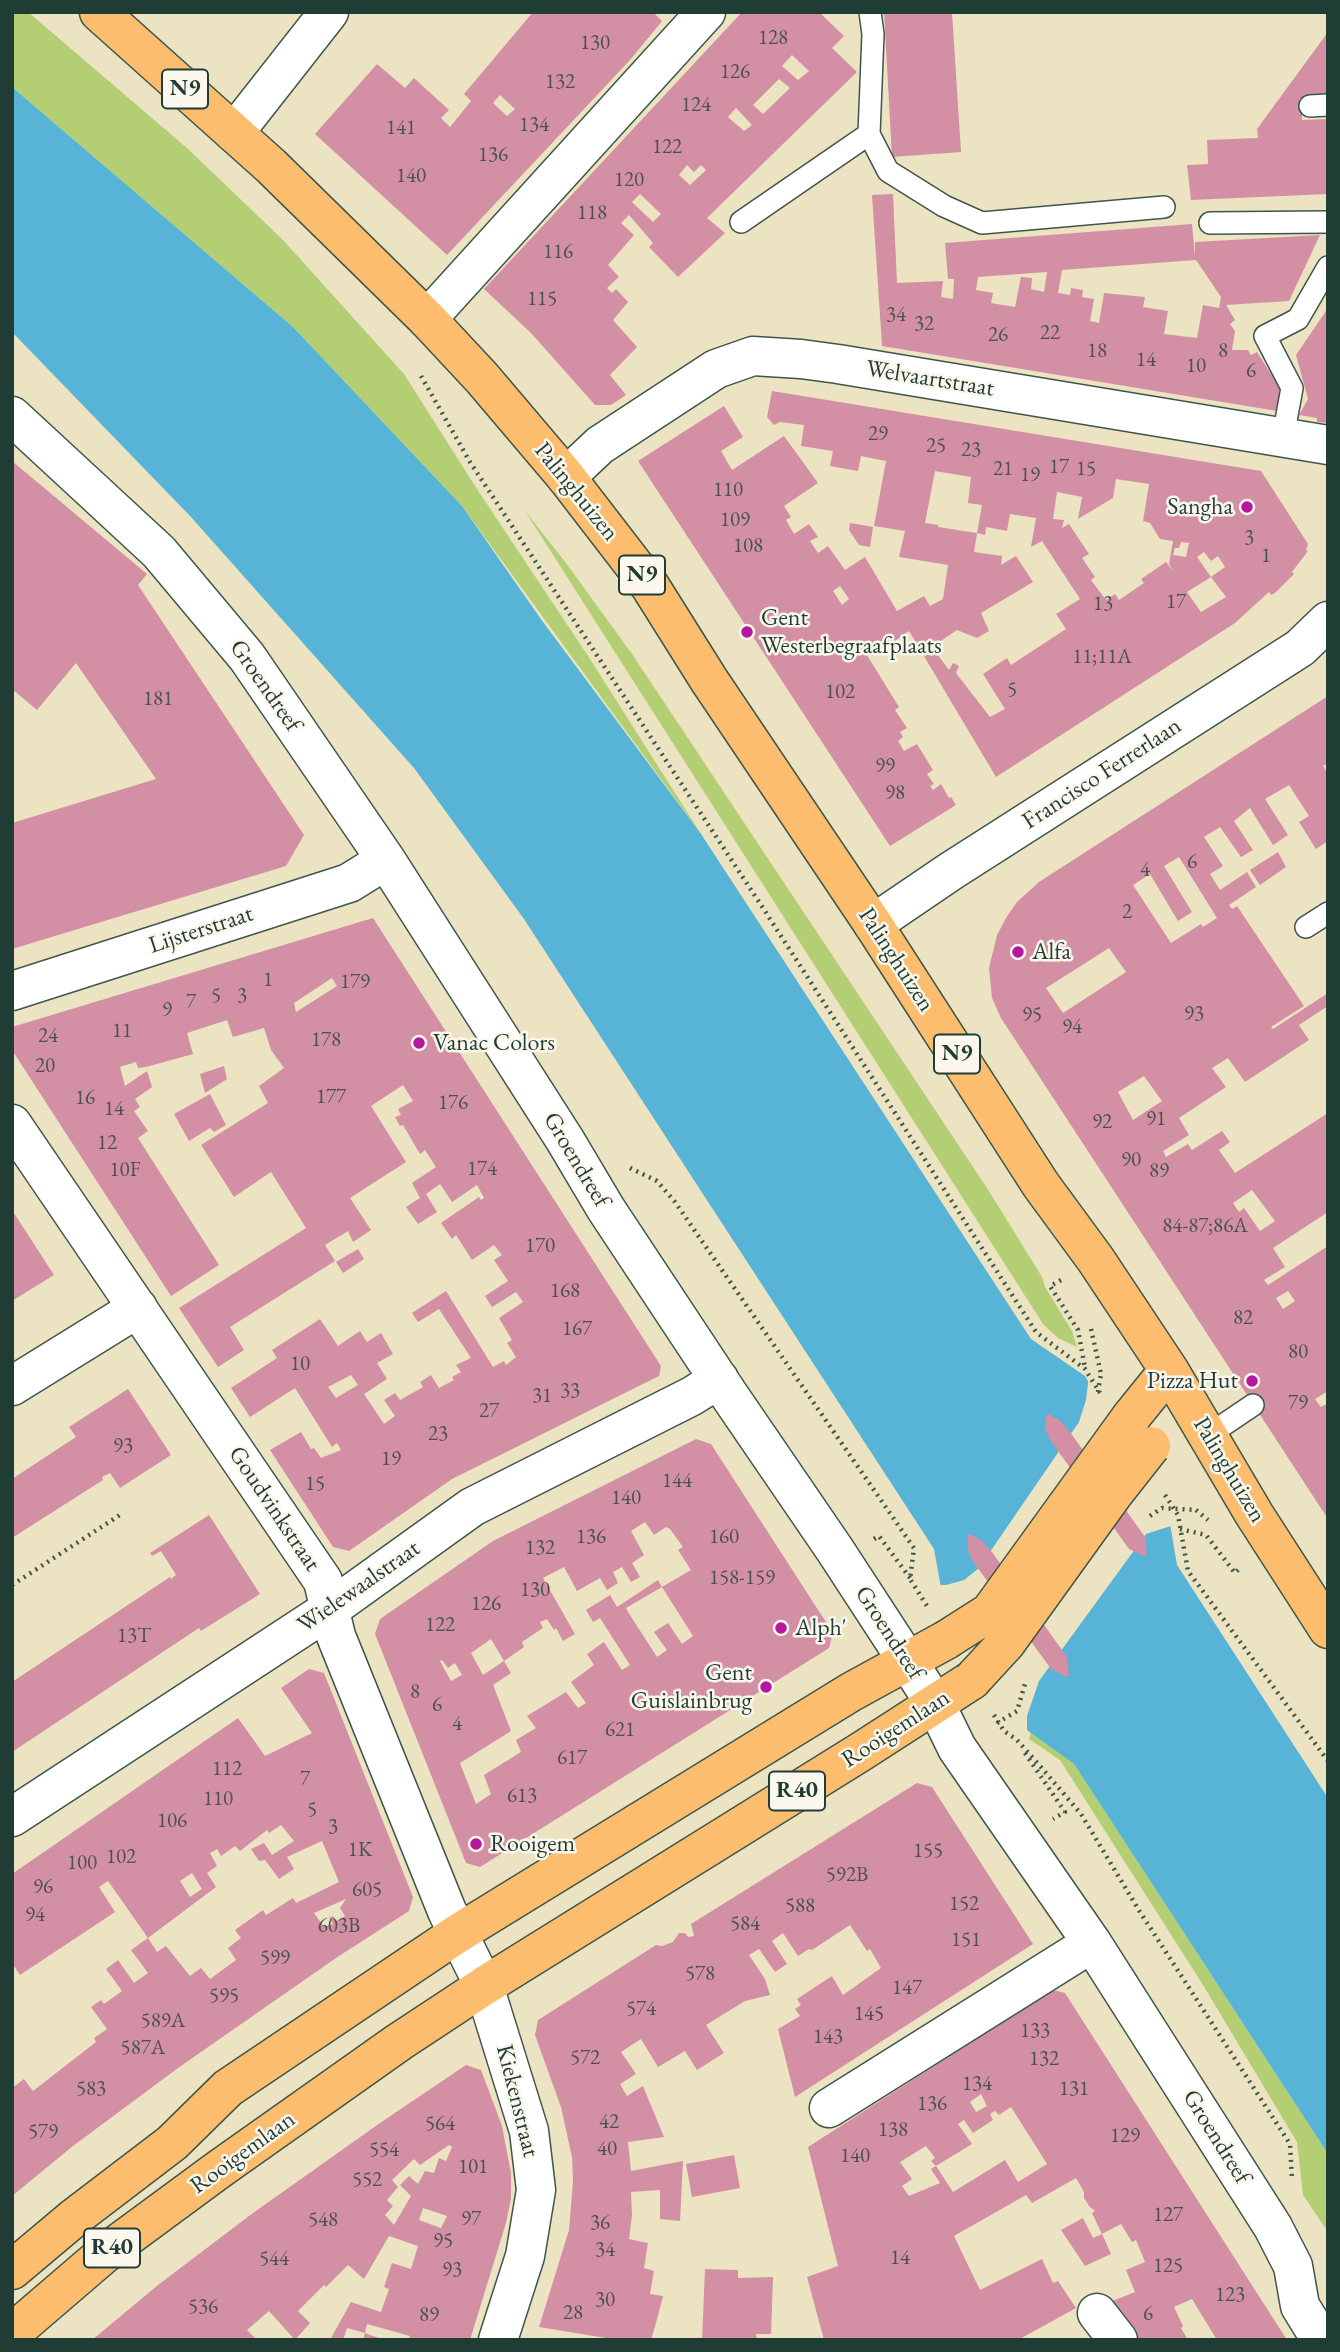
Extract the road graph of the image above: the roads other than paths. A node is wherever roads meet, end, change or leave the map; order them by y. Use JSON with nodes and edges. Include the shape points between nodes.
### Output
{"nodes":[{"id":1,"x":99,"y":12,"type":"edge"},
{"id":2,"x":328,"y":12,"type":"edge"},
{"id":3,"x":706,"y":12,"type":"edge"},
{"id":4,"x":870,"y":12,"type":"edge"},
{"id":5,"x":234,"y":133,"type":"junction"},
{"id":6,"x":869,"y":134,"type":"junction"},
{"id":7,"x":1164,"y":207,"type":"dead end"},
{"id":8,"x":741,"y":222,"type":"dead end"},
{"id":9,"x":1328,"y":222,"type":"edge"},
{"id":10,"x":1210,"y":223,"type":"dead end"},
{"id":11,"x":1328,"y":267,"type":"edge"},
{"id":12,"x":427,"y":319,"type":"junction"},
{"id":13,"x":12,"y":416,"type":"edge"},
{"id":14,"x":1283,"y":437,"type":"junction"},
{"id":15,"x":1328,"y":445,"type":"edge"},
{"id":16,"x":566,"y":477,"type":"junction"},
{"id":17,"x":1328,"y":621,"type":"edge"},
{"id":18,"x":386,"y":860,"type":"junction"},
{"id":19,"x":1328,"y":913,"type":"edge"},
{"id":20,"x":873,"y":924,"type":"junction"},
{"id":21,"x":1306,"y":927,"type":"dead end"},
{"id":22,"x":12,"y":990,"type":"edge"},
{"id":23,"x":12,"y":1124,"type":"edge"},
{"id":24,"x":138,"y":1308,"type":"junction"},
{"id":25,"x":1168,"y":1370,"type":"junction"},
{"id":26,"x":719,"y":1379,"type":"junction"},
{"id":27,"x":12,"y":1386,"type":"edge"},
{"id":28,"x":1188,"y":1403,"type":"junction"},
{"id":29,"x":1253,"y":1405,"type":"dead end"},
{"id":30,"x":1129,"y":1422,"type":"junction"},
{"id":31,"x":1207,"y":1436,"type":"junction"},
{"id":32,"x":330,"y":1609,"type":"junction"},
{"id":33,"x":1322,"y":1610,"type":"edge"},
{"id":34,"x":907,"y":1662,"type":"junction"},
{"id":35,"x":936,"y":1705,"type":"junction"},
{"id":36,"x":12,"y":1817,"type":"edge"},
{"id":37,"x":457,"y":1934,"type":"junction"},
{"id":38,"x":1092,"y":1943,"type":"junction"},
{"id":39,"x":484,"y":1986,"type":"junction"},
{"id":40,"x":829,"y":2108,"type":"dead end"},
{"id":41,"x":12,"y":2270,"type":"edge"},
{"id":42,"x":12,"y":2333,"type":"edge"},
{"id":43,"x":498,"y":2340,"type":"edge"},
{"id":44,"x":1321,"y":2340,"type":"edge"}],
"edges":[{"from":1,"to":5,"type":"main road","name":"Palinghuizen","number":"N9"},
{"from":2,"to":5,"type":"street"},
{"from":3,"to":12,"type":"street"},
{"from":4,"to":6,"type":"lane"},
{"from":5,"to":12,"type":"main road","name":"Palinghuizen","number":"N9"},
{"from":6,"to":7,"type":"lane","via":[[888,171],[944,206],[982,223]]},
{"from":6,"to":8,"type":"lane"},
{"from":9,"to":10,"type":"lane"},
{"from":11,"to":14,"type":"lane","via":[[1298,319],[1265,335],[1292,388]]},
{"from":12,"to":16,"type":"main road","name":"Palinghuizen","number":"N9"},
{"from":13,"to":18,"type":"street","name":"Groendreef","via":[[159,552],[247,657]]},
{"from":14,"to":15,"type":"street","name":"Welvaartstraat"},
{"from":14,"to":16,"type":"street","name":"Welvaartstraat","via":[[838,364],[752,356],[716,369],[600,445]]},
{"from":16,"to":20,"type":"main road","name":"Palinghuizen","number":"N9","via":[[650,586]]},
{"from":17,"to":20,"type":"street","name":"Francisco Ferrerlaan","via":[[1300,648]]},
{"from":18,"to":22,"type":"street","name":"Lijsterstraat","via":[[349,883]]},
{"from":18,"to":26,"type":"street","name":"Groendreef"},
{"from":19,"to":21,"type":"lane"},
{"from":20,"to":25,"type":"main road","name":"Palinghuizen","number":"N9","via":[[1041,1185]]},
{"from":23,"to":24,"type":"street","name":"Goudvinkstraat"},
{"from":24,"to":27,"type":"street"},
{"from":24,"to":32,"type":"street","name":"Goudvinkstraat","via":[[323,1581]]},
{"from":25,"to":28,"type":"main road","name":"Palinghuizen"},
{"from":25,"to":30,"type":"main road","name":"Rooigemlaan","number":"R40"},
{"from":26,"to":32,"type":"street","name":"Wielewaalstraat","via":[[472,1507]]},
{"from":26,"to":34,"type":"street","name":"Groendreef"},
{"from":28,"to":30,"type":"main road","name":"Rooigemlaan","number":"R40"},
{"from":28,"to":31,"type":"main road","name":"Palinghuizen"},
{"from":29,"to":31,"type":"lane"},
{"from":30,"to":34,"type":"main road","name":"Rooigemlaan","number":"R40","bridge":true,"via":[[990,1612]]},
{"from":30,"to":35,"type":"main road","name":"Rooigemlaan","number":"R40","bridge":true,"via":[[1114,1493],[1006,1643],[972,1680]]},
{"from":31,"to":33,"type":"main road","name":"Palinghuizen"},
{"from":32,"to":36,"type":"street","name":"Wielewaalstraat"},
{"from":32,"to":37,"type":"street","name":"Goudvinkstraat","via":[[336,1636]]},
{"from":34,"to":35,"type":"street","name":"Groendreef"},
{"from":34,"to":37,"type":"main road","name":"Rooigemlaan","number":"R40","via":[[839,1699]]},
{"from":35,"to":38,"type":"street","name":"Groendreef","via":[[957,1748]]},
{"from":35,"to":39,"type":"main road","name":"Rooigemlaan","number":"R40"},
{"from":37,"to":39,"type":"street"},
{"from":37,"to":41,"type":"main road","name":"Rooigemlaan","number":"R40","via":[[228,2088],[172,2143]]},
{"from":38,"to":40,"type":"street"},
{"from":38,"to":44,"type":"street","name":"Groendreef","via":[[1273,2227],[1293,2266],[1300,2306]]},
{"from":39,"to":42,"type":"main road","name":"Rooigemlaan","number":"R40","via":[[218,2170],[104,2254]]},
{"from":39,"to":43,"type":"street","name":"Kiekenstraat","via":[[529,2131],[536,2190],[525,2256]]}]}
